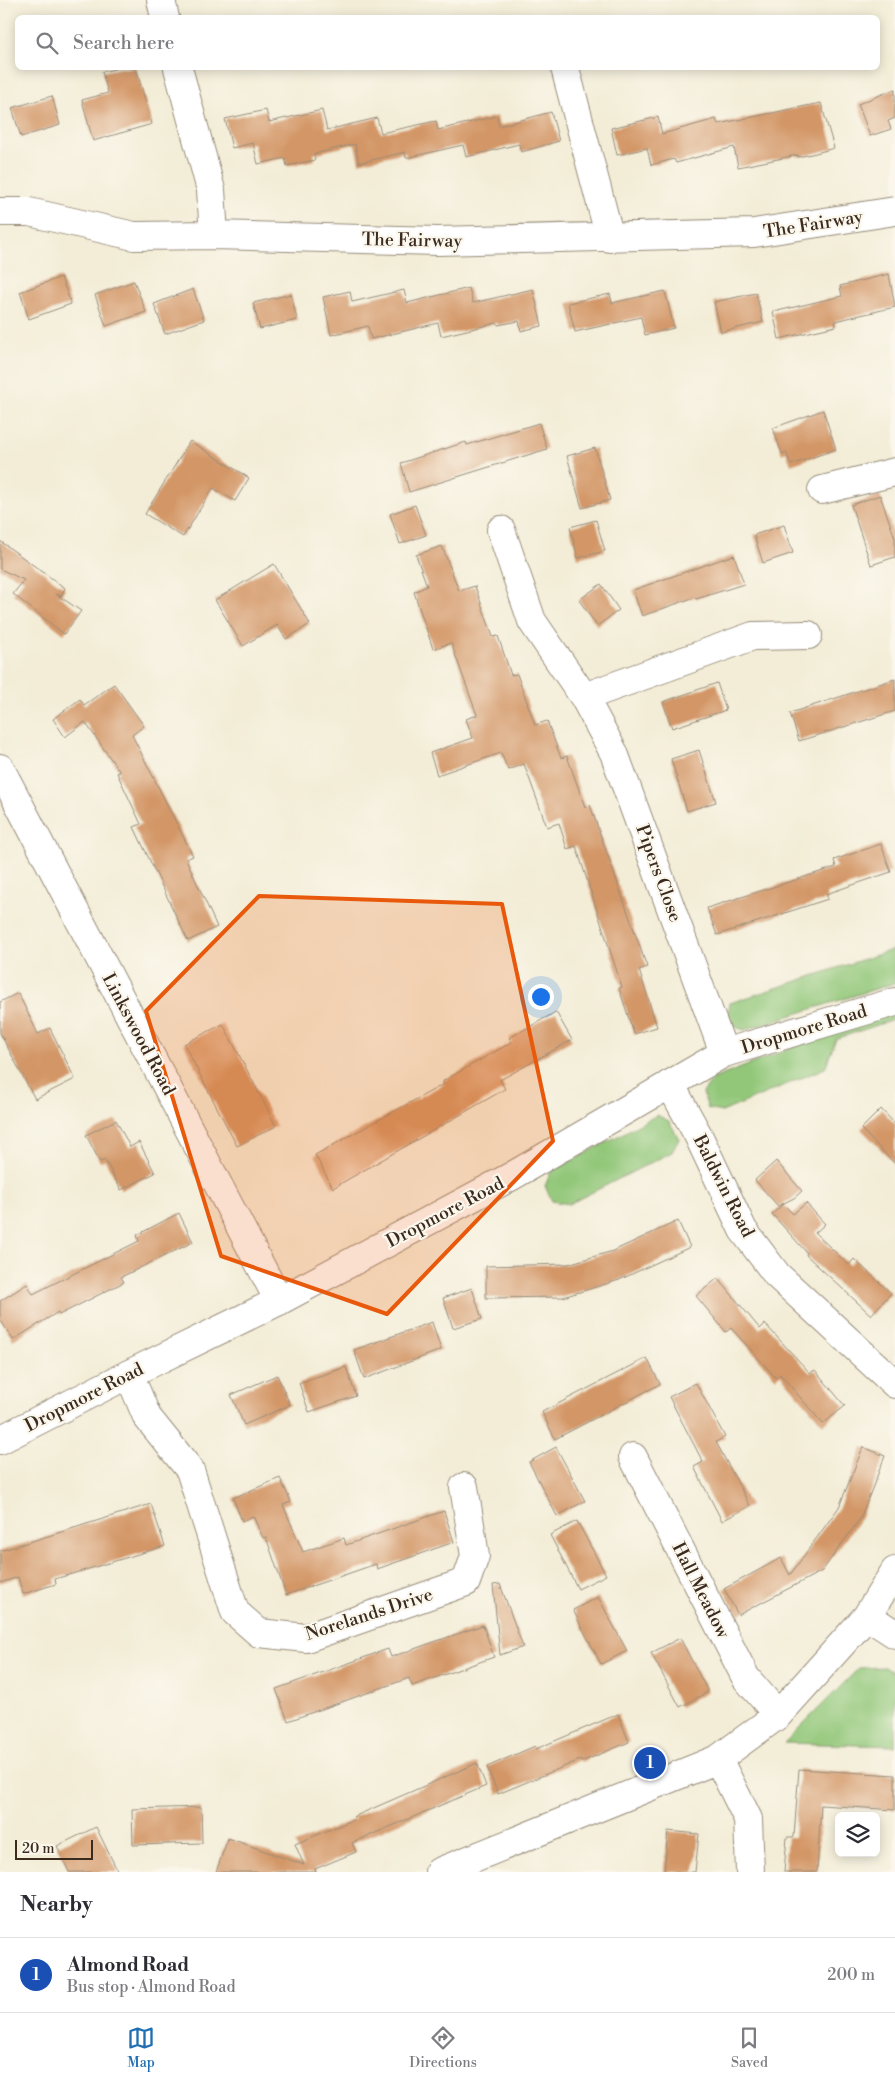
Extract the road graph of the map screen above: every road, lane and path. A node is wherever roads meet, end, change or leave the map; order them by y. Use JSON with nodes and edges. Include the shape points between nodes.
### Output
{"nodes":[{"id":1,"x":161,"y":0,"type":"edge"},
{"id":2,"x":164,"y":15,"type":"edge"},
{"id":3,"x":179,"y":70,"type":"edge"},
{"id":4,"x":566,"y":70,"type":"edge"},
{"id":5,"x":895,"y":211,"type":"edge"},
{"id":6,"x":0,"y":212,"type":"edge"},
{"id":7,"x":214,"y":235,"type":"junction"},
{"id":8,"x":610,"y":238,"type":"junction"},
{"id":9,"x":895,"y":472,"type":"edge"},
{"id":10,"x":822,"y":490,"type":"dead end"},
{"id":11,"x":502,"y":530,"type":"dead end"},
{"id":12,"x":808,"y":635,"type":"dead end"},
{"id":13,"x":584,"y":698,"type":"junction"},
{"id":14,"x":0,"y":768,"type":"edge"},
{"id":15,"x":895,"y":1002,"type":"edge"},
{"id":16,"x":724,"y":1053,"type":"junction"},
{"id":17,"x":670,"y":1084,"type":"junction"},
{"id":18,"x":278,"y":1301,"type":"junction"},
{"id":19,"x":129,"y":1374,"type":"junction"},
{"id":20,"x":895,"y":1384,"type":"edge"},
{"id":21,"x":0,"y":1440,"type":"edge"},
{"id":22,"x":633,"y":1457,"type":"dead end"},
{"id":23,"x":464,"y":1486,"type":"dead end"},
{"id":24,"x":895,"y":1571,"type":"edge"},
{"id":25,"x":867,"y":1616,"type":"junction"},
{"id":26,"x":895,"y":1634,"type":"edge"},
{"id":27,"x":778,"y":1715,"type":"junction"},
{"id":28,"x":718,"y":1759,"type":"junction"},
{"id":29,"x":439,"y":1872,"type":"edge"},
{"id":30,"x":750,"y":1872,"type":"edge"}],
"edges":[{"from":1,"to":2,"type":"street"},
{"from":3,"to":7,"type":"street","via":[[211,190]]},
{"from":4,"to":8,"type":"street"},
{"from":5,"to":8,"type":"street","name":"The Fairway","via":[[754,233]]},
{"from":6,"to":7,"type":"street","name":"The Fairway","via":[[29,212],[134,236]]},
{"from":7,"to":8,"type":"street","name":"The Fairway","via":[[438,241]]},
{"from":9,"to":10,"type":"street"},
{"from":11,"to":13,"type":"street","name":"Pipers Close","via":[[532,621]]},
{"from":12,"to":13,"type":"street","via":[[753,636]]},
{"from":13,"to":16,"type":"street","name":"Pipers Close","via":[[614,753]]},
{"from":14,"to":18,"type":"street","name":"Linkswood Road"},
{"from":15,"to":16,"type":"street","name":"Dropmore Road"},
{"from":16,"to":17,"type":"street","name":"Dropmore Road"},
{"from":17,"to":18,"type":"street","name":"Dropmore Road","via":[[512,1176]]},
{"from":17,"to":20,"type":"street","name":"Baldwin Road","via":[[743,1230],[760,1253],[777,1275]]},
{"from":18,"to":19,"type":"street","name":"Dropmore Road"},
{"from":19,"to":21,"type":"street","name":"Dropmore Road"},
{"from":19,"to":23,"type":"street","name":"Norelands Drive","via":[[147,1417],[190,1470],[235,1612],[259,1633],[306,1638],[466,1582],[475,1556]]},
{"from":22,"to":27,"type":"street","name":"Hall Meadow","via":[[746,1678]]},
{"from":24,"to":25,"type":"street"},
{"from":25,"to":26,"type":"street"},
{"from":25,"to":27,"type":"street"},
{"from":27,"to":28,"type":"street"},
{"from":28,"to":29,"type":"street"},
{"from":28,"to":30,"type":"street","via":[[748,1819]]}]}
